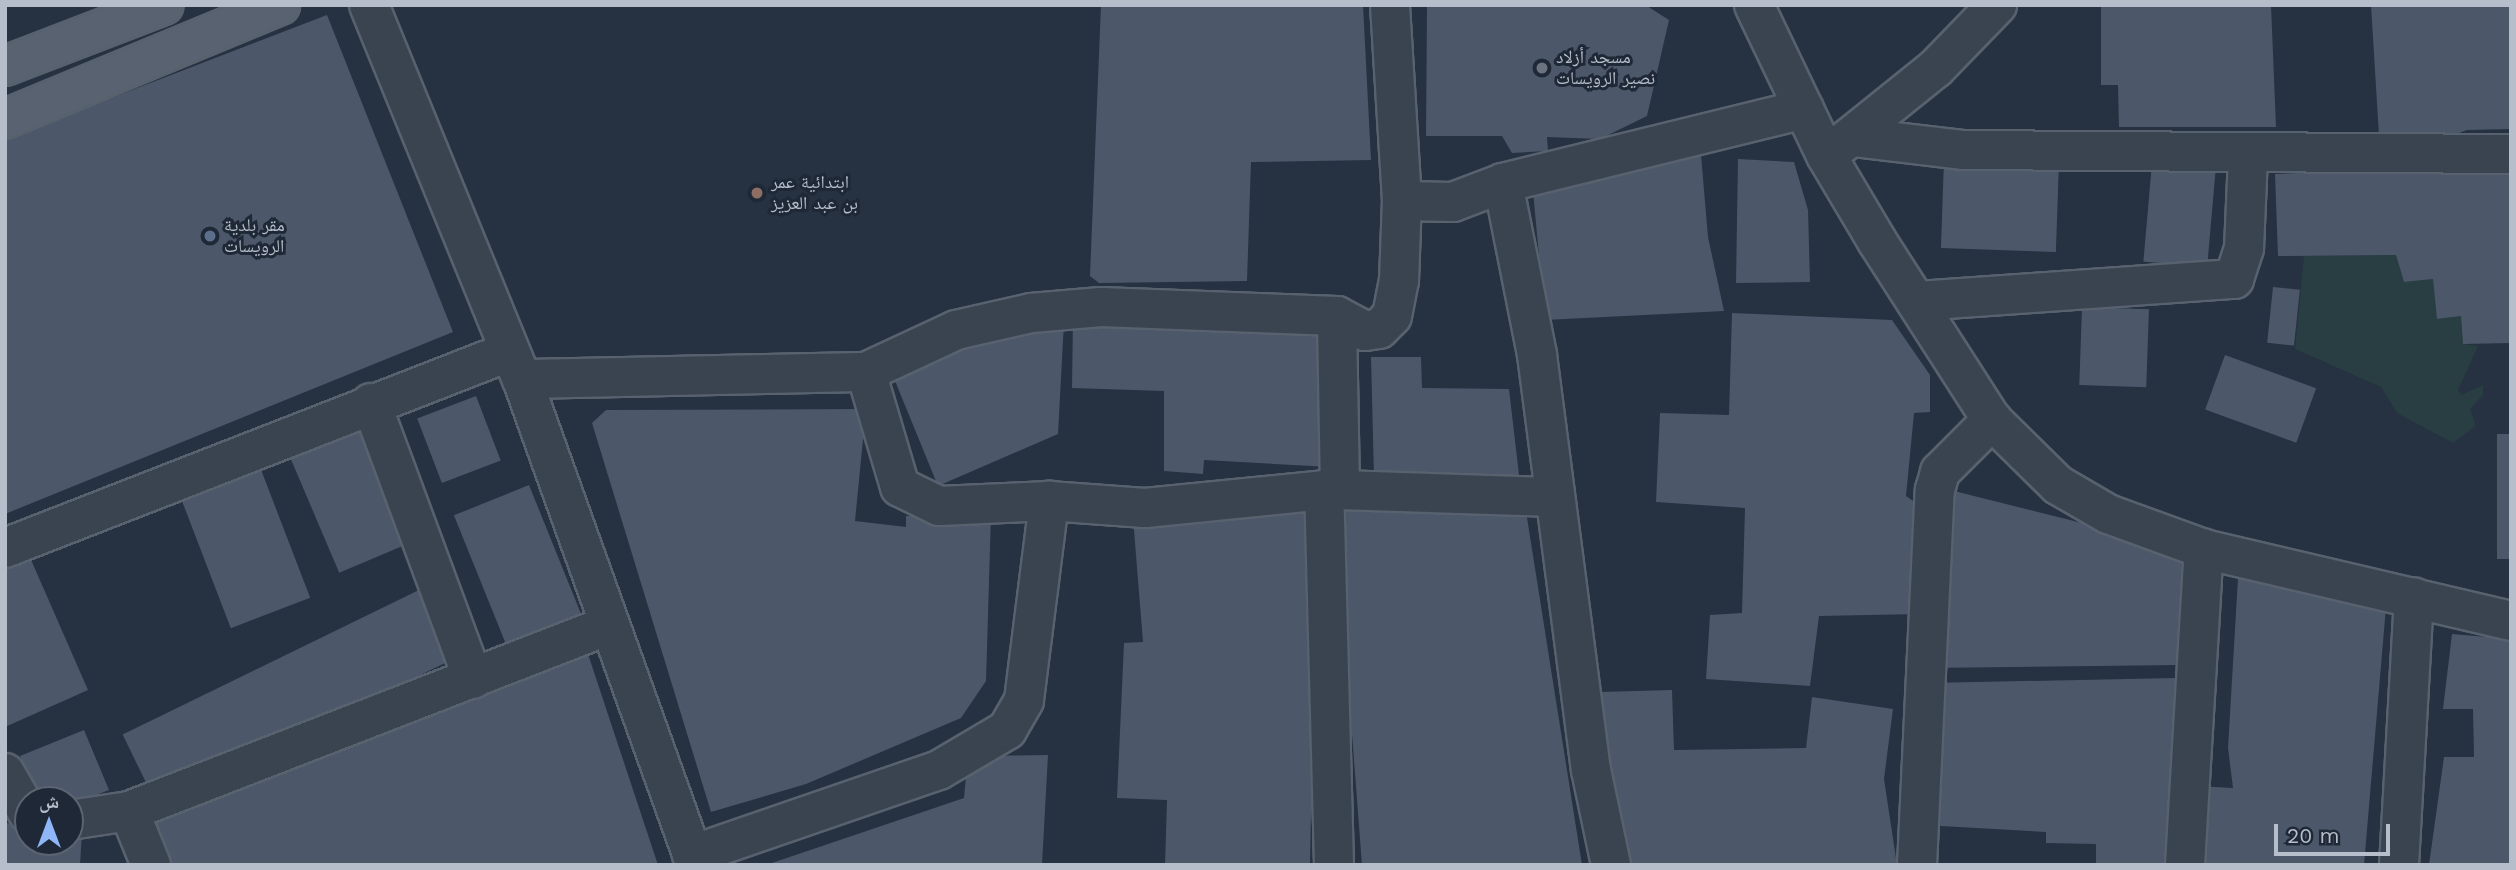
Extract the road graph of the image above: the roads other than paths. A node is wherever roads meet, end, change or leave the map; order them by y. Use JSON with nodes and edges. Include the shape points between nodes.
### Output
{"nodes":[{"id":1,"x":164,"y":5,"type":"edge"},
{"id":2,"x":279,"y":5,"type":"edge"},
{"id":3,"x":369,"y":5,"type":"edge"},
{"id":4,"x":1390,"y":5,"type":"edge"},
{"id":5,"x":1754,"y":5,"type":"edge"},
{"id":6,"x":1997,"y":5,"type":"edge"},
{"id":7,"x":5,"y":66,"type":"edge"},
{"id":8,"x":1804,"y":109,"type":"junction"},
{"id":9,"x":5,"y":119,"type":"edge"},
{"id":10,"x":1840,"y":146,"type":"junction"},
{"id":11,"x":2511,"y":154,"type":"edge"},
{"id":12,"x":2248,"y":156,"type":"junction"},
{"id":13,"x":1503,"y":183,"type":"junction"},
{"id":14,"x":1402,"y":201,"type":"junction"},
{"id":15,"x":1918,"y":300,"type":"junction"},
{"id":16,"x":1337,"y":316,"type":"junction"},
{"id":17,"x":515,"y":365,"type":"junction"},
{"id":18,"x":866,"y":373,"type":"junction"},
{"id":19,"x":371,"y":403,"type":"junction"},
{"id":20,"x":1992,"y":420,"type":"junction"},
{"id":21,"x":1332,"y":490,"type":"junction"},
{"id":22,"x":1555,"y":497,"type":"junction"},
{"id":23,"x":1049,"y":501,"type":"junction"},
{"id":24,"x":5,"y":548,"type":"edge"},
{"id":25,"x":2204,"y":549,"type":"junction"},
{"id":26,"x":2414,"y":597,"type":"junction"},
{"id":27,"x":2511,"y":621,"type":"edge"},
{"id":28,"x":609,"y":625,"type":"junction"},
{"id":29,"x":473,"y":679,"type":"junction"},
{"id":30,"x":5,"y":773,"type":"edge"},
{"id":31,"x":14,"y":789,"type":"edge"},
{"id":32,"x":130,"y":811,"type":"junction"},
{"id":33,"x":84,"y":818,"type":"edge"},
{"id":34,"x":694,"y":860,"type":"edge"},
{"id":35,"x":150,"y":865,"type":"edge"},
{"id":36,"x":1335,"y":865,"type":"edge"},
{"id":37,"x":1611,"y":865,"type":"edge"},
{"id":38,"x":1917,"y":865,"type":"edge"},
{"id":39,"x":2185,"y":865,"type":"edge"},
{"id":40,"x":2399,"y":865,"type":"edge"}],
"edges":[{"from":1,"to":7,"type":"main road"},
{"from":2,"to":9,"type":"main road"},
{"from":3,"to":17,"type":"street"},
{"from":4,"to":14,"type":"street"},
{"from":5,"to":8,"type":"street"},
{"from":6,"to":10,"type":"street","via":[[1936,68]]},
{"from":8,"to":10,"type":"street"},
{"from":8,"to":13,"type":"street"},
{"from":10,"to":12,"type":"street"},
{"from":10,"to":15,"type":"street"},
{"from":11,"to":12,"type":"street"},
{"from":12,"to":15,"type":"street","via":[[2244,248],[2234,279]]},
{"from":13,"to":14,"type":"street","via":[[1453,202]]},
{"from":13,"to":22,"type":"street","via":[[1537,355]]},
{"from":14,"to":16,"type":"street","via":[[1399,281],[1389,323],[1365,331]]},
{"from":15,"to":20,"type":"street"},
{"from":16,"to":18,"type":"street","via":[[1129,306],[1031,313],[956,330]]},
{"from":16,"to":21,"type":"street"},
{"from":17,"to":18,"type":"street"},
{"from":17,"to":19,"type":"street"},
{"from":17,"to":28,"type":"street"},
{"from":18,"to":23,"type":"street","via":[[900,487],[939,506]]},
{"from":19,"to":24,"type":"street"},
{"from":19,"to":29,"type":"street"},
{"from":20,"to":25,"type":"street","via":[[2058,485],[2108,514]]},
{"from":20,"to":38,"type":"street","via":[[1940,472],[1934,490]]},
{"from":21,"to":22,"type":"street"},
{"from":21,"to":23,"type":"street","via":[[1145,508]]},
{"from":21,"to":36,"type":"street"},
{"from":22,"to":37,"type":"street","via":[[1591,770]]},
{"from":23,"to":34,"type":"street","via":[[1024,700],[1007,730],[939,770]]},
{"from":25,"to":26,"type":"street"},
{"from":25,"to":39,"type":"street"},
{"from":26,"to":27,"type":"street"},
{"from":26,"to":40,"type":"street"},
{"from":28,"to":29,"type":"street"},
{"from":28,"to":34,"type":"street"},
{"from":29,"to":32,"type":"street"},
{"from":30,"to":31,"type":"street"},
{"from":32,"to":33,"type":"street"},
{"from":32,"to":35,"type":"street"}]}
